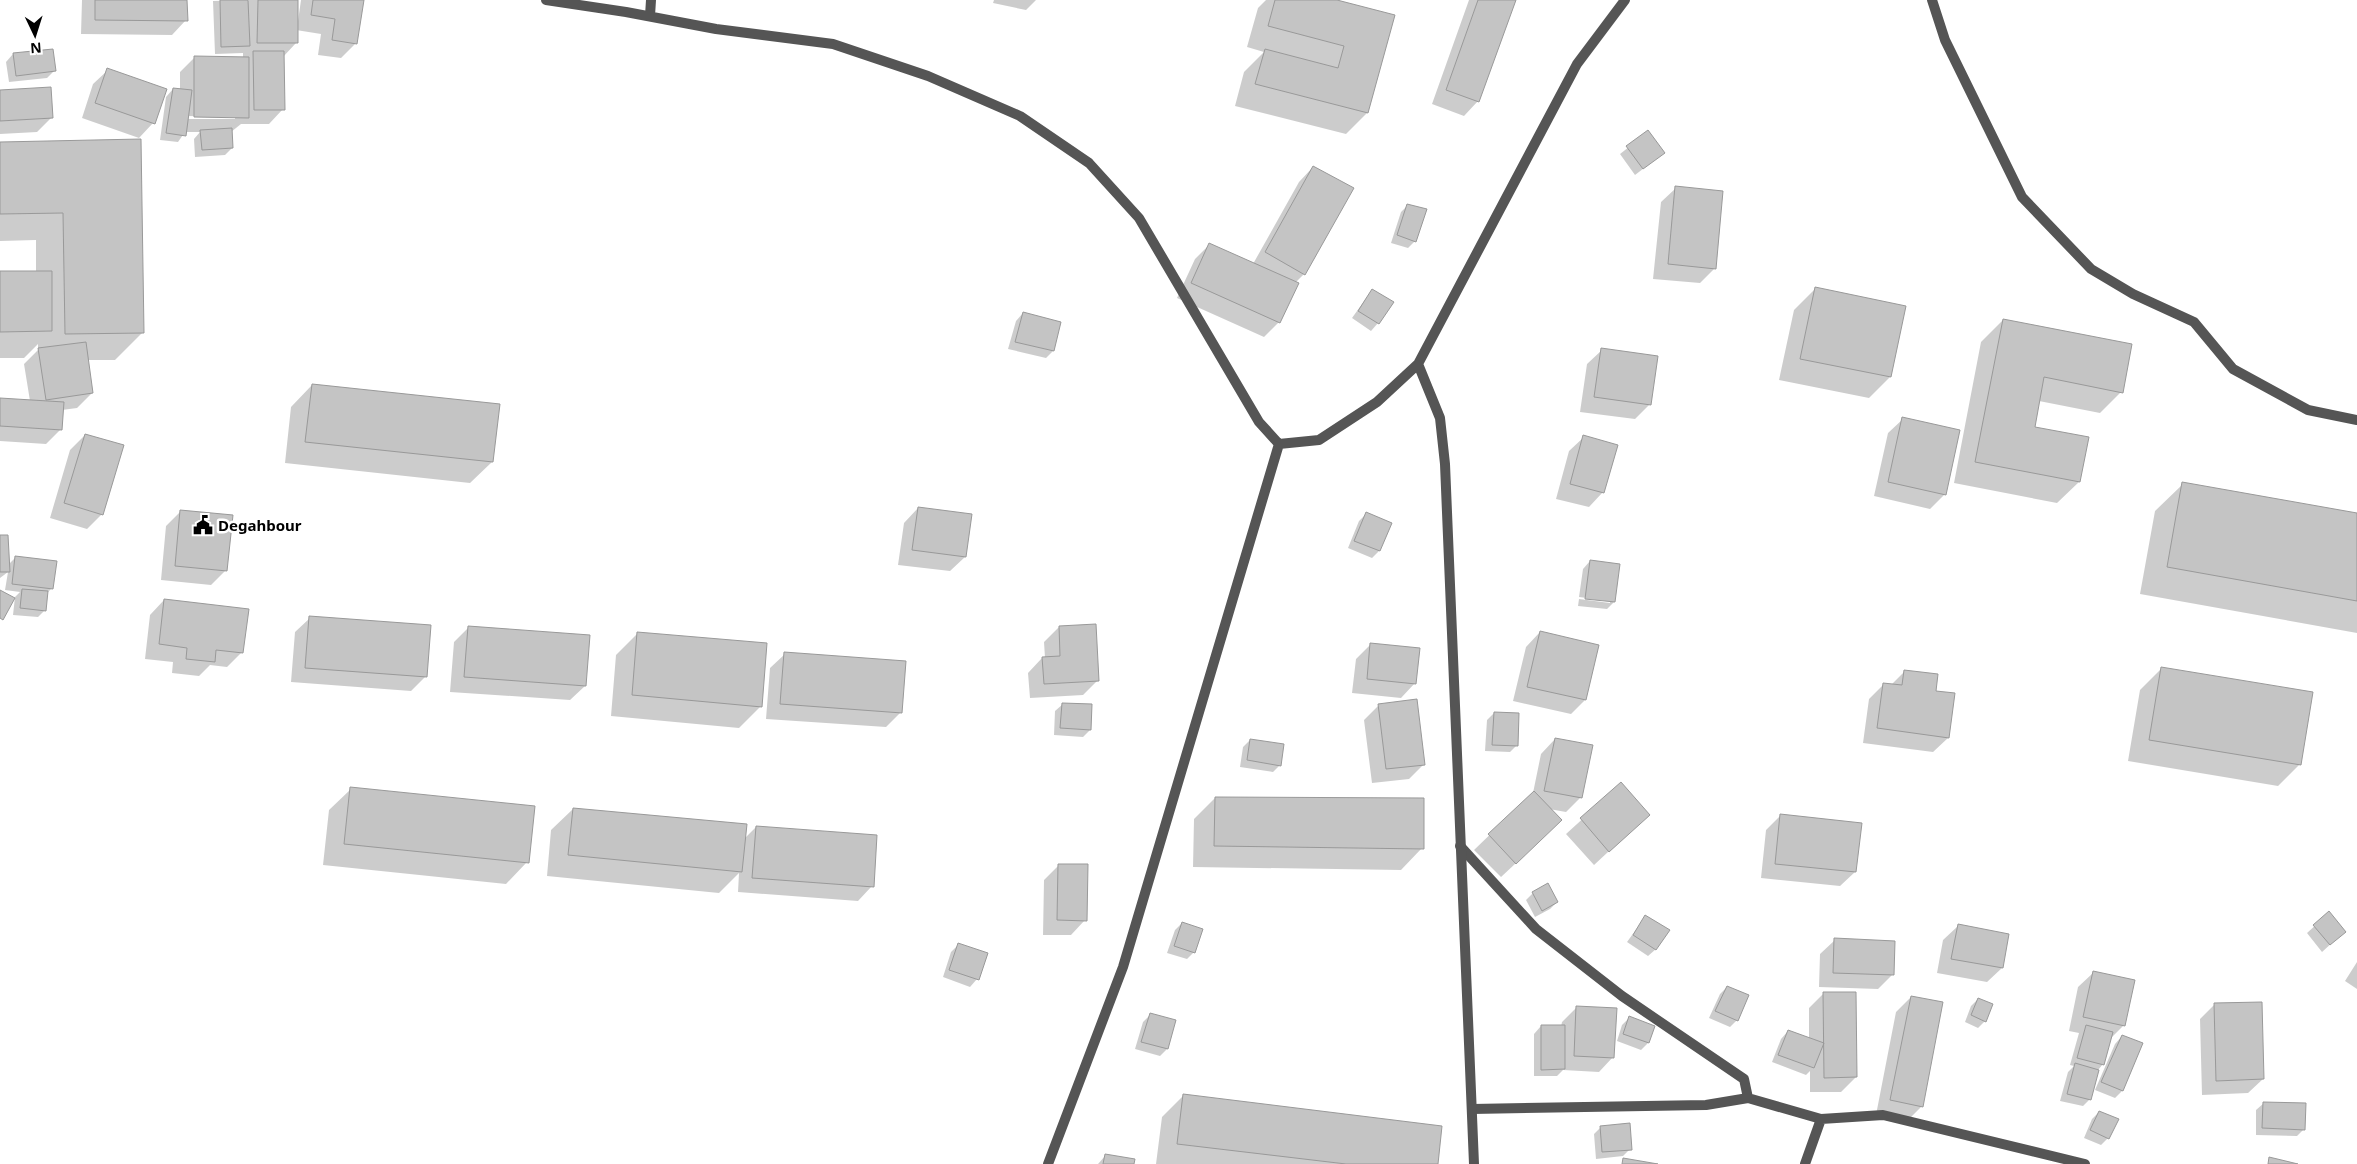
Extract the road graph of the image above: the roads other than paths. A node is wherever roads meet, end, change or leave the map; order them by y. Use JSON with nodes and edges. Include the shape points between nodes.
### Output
{"nodes":[{"id":1,"x":546,"y":0,"type":"edge"},
{"id":2,"x":651,"y":0,"type":"edge"},
{"id":3,"x":1624,"y":0,"type":"edge"},
{"id":4,"x":1932,"y":0,"type":"edge"},
{"id":5,"x":650,"y":16,"type":"junction"},
{"id":6,"x":1418,"y":364,"type":"junction"},
{"id":7,"x":2357,"y":420,"type":"edge"},
{"id":8,"x":1279,"y":444,"type":"junction"},
{"id":9,"x":1460,"y":846,"type":"junction"},
{"id":10,"x":1748,"y":1098,"type":"junction"},
{"id":11,"x":1472,"y":1109,"type":"junction"},
{"id":12,"x":1821,"y":1120,"type":"junction"},
{"id":13,"x":1048,"y":1164,"type":"edge"},
{"id":14,"x":1474,"y":1164,"type":"edge"},
{"id":15,"x":1806,"y":1164,"type":"edge"},
{"id":16,"x":2085,"y":1164,"type":"edge"}],
"edges":[{"from":1,"to":5,"type":"street"},
{"from":2,"to":5,"type":"street"},
{"from":3,"to":6,"type":"street","via":[[1577,64]]},
{"from":4,"to":7,"type":"street","via":[[1945,40],[2022,197],[2091,269],[2133,294],[2194,322],[2232,369],[2308,410]]},
{"from":5,"to":8,"type":"street","via":[[716,29],[834,44],[928,76],[1028,122],[1089,163],[1139,218],[1259,422]]},
{"from":6,"to":8,"type":"street","via":[[1377,402],[1319,440]]},
{"from":6,"to":9,"type":"street","via":[[1440,418],[1445,464]]},
{"from":8,"to":13,"type":"street","via":[[1123,967]]},
{"from":9,"to":10,"type":"street","via":[[1536,929],[1622,996],[1744,1079]]},
{"from":9,"to":11,"type":"street"},
{"from":10,"to":11,"type":"street","via":[[1706,1105]]},
{"from":10,"to":12,"type":"street"},
{"from":11,"to":14,"type":"street"},
{"from":12,"to":15,"type":"street"},
{"from":12,"to":16,"type":"street","via":[[1883,1115]]}]}
